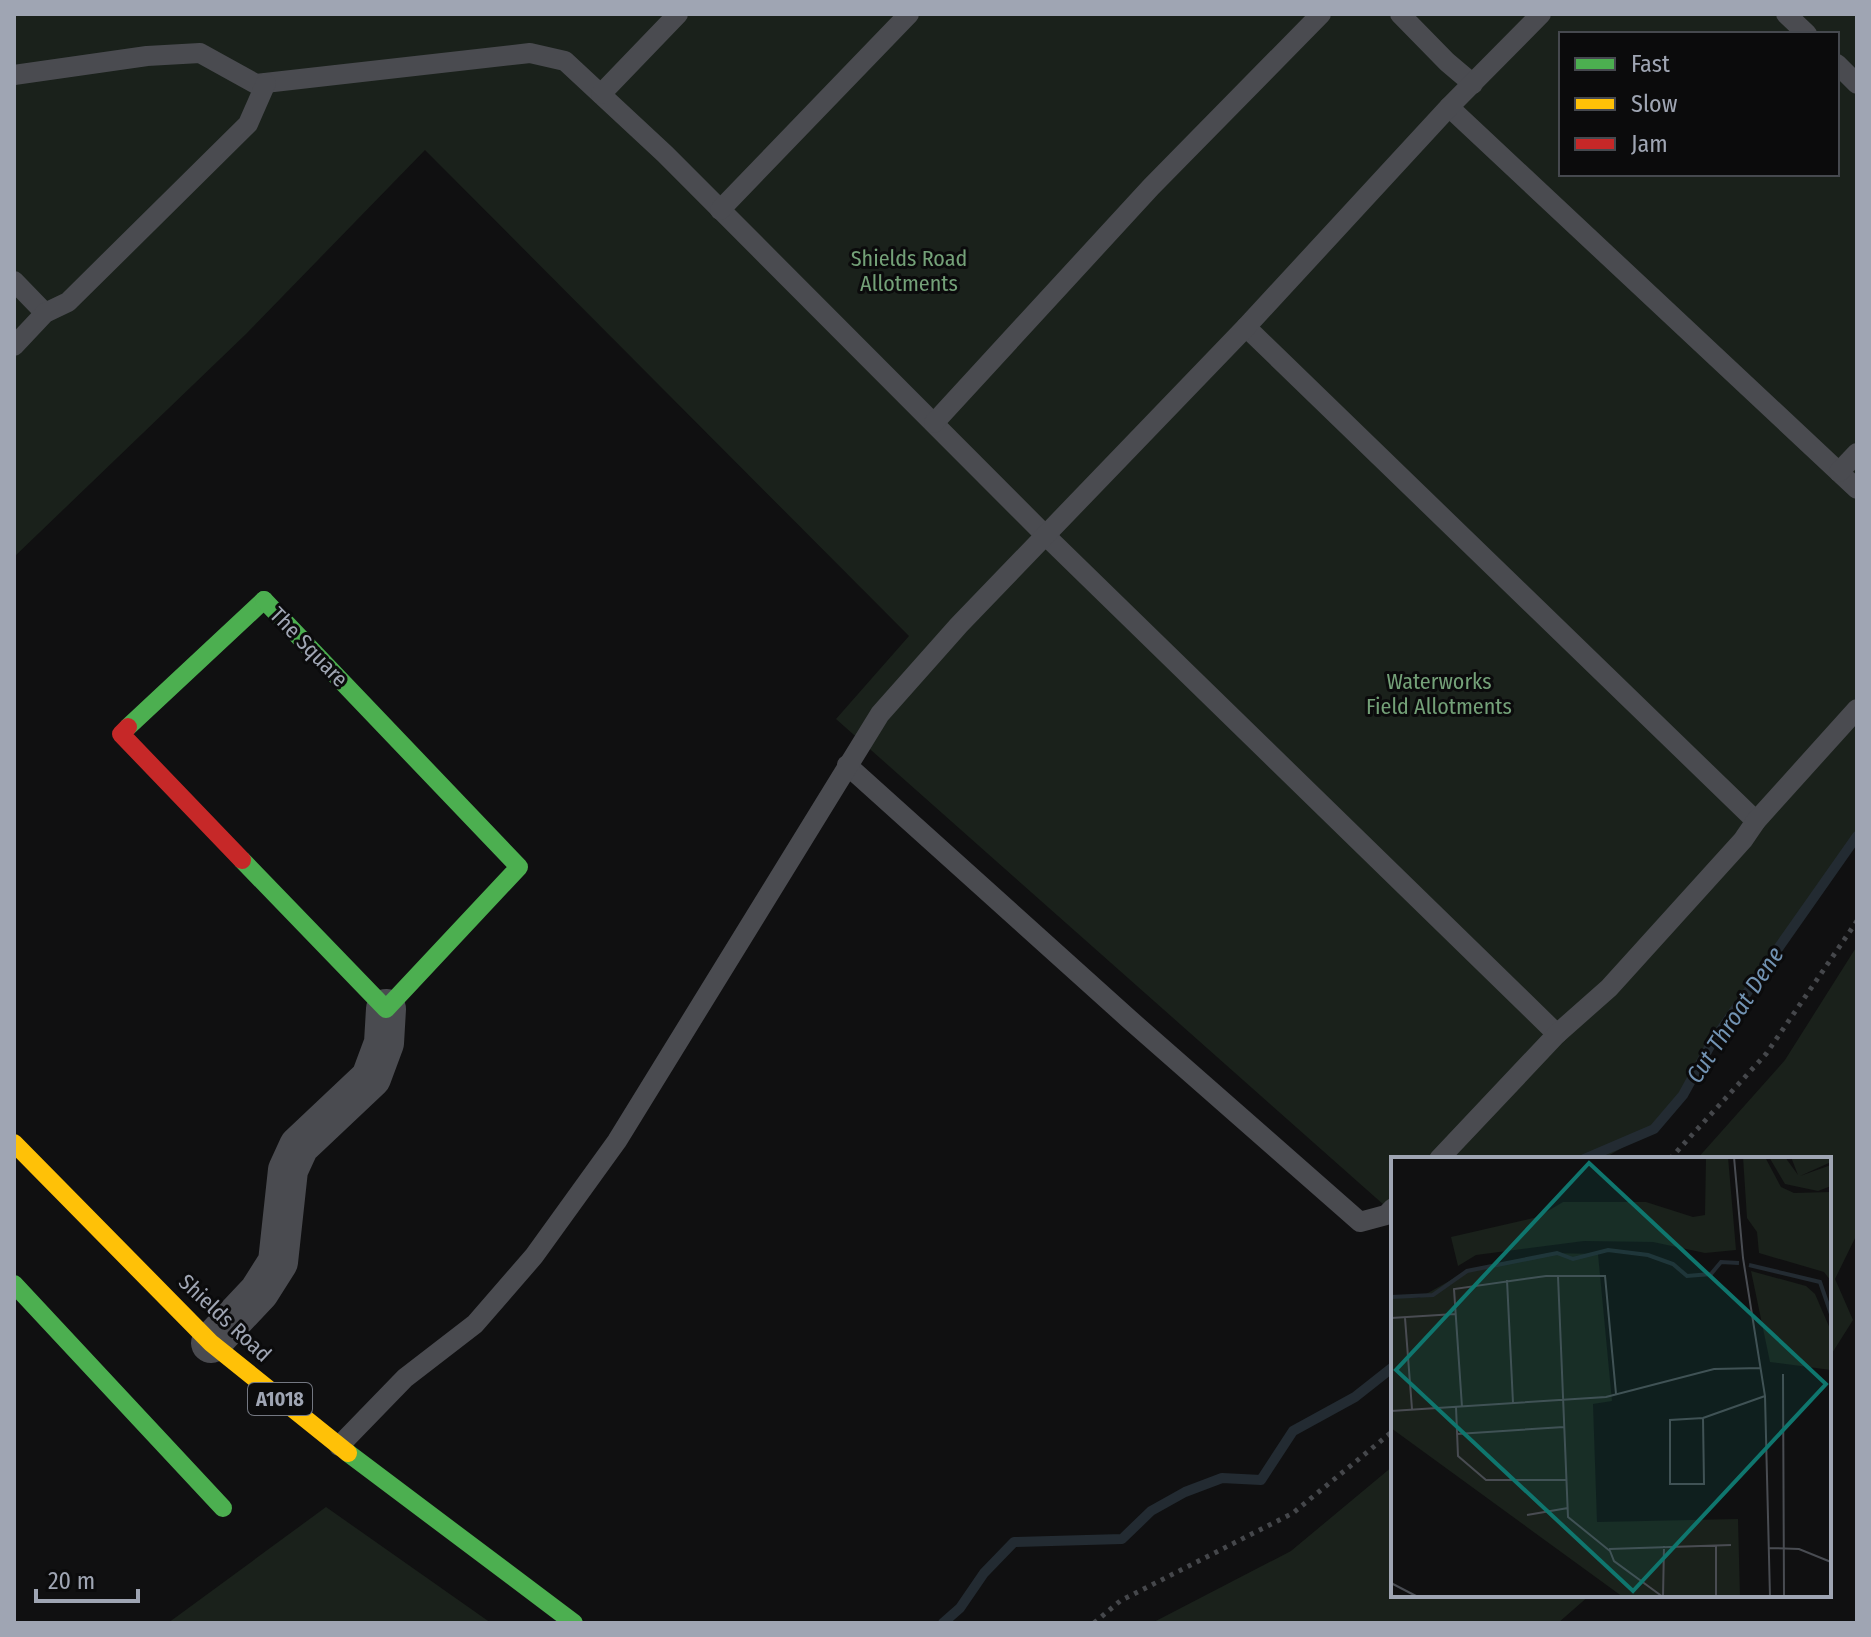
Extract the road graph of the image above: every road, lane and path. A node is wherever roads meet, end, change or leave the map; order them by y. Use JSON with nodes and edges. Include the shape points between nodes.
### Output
{"nodes":[{"id":1,"x":678,"y":14,"type":"edge"},
{"id":2,"x":909,"y":14,"type":"edge"},
{"id":3,"x":1321,"y":14,"type":"edge"},
{"id":4,"x":1400,"y":14,"type":"edge"},
{"id":5,"x":1541,"y":14,"type":"edge"},
{"id":6,"x":1786,"y":14,"type":"edge"},
{"id":7,"x":1805,"y":32,"type":"edge"},
{"id":8,"x":1839,"y":66,"type":"edge"},
{"id":9,"x":14,"y":75,"type":"edge"},
{"id":10,"x":266,"y":83,"type":"junction"},
{"id":11,"x":1473,"y":84,"type":"junction"},
{"id":12,"x":1857,"y":84,"type":"edge"},
{"id":13,"x":601,"y":94,"type":"junction"},
{"id":14,"x":1449,"y":107,"type":"junction"},
{"id":15,"x":720,"y":210,"type":"junction"},
{"id":16,"x":14,"y":281,"type":"edge"},
{"id":17,"x":45,"y":313,"type":"junction"},
{"id":18,"x":1246,"y":327,"type":"junction"},
{"id":19,"x":14,"y":346,"type":"edge"},
{"id":20,"x":934,"y":423,"type":"junction"},
{"id":21,"x":1857,"y":453,"type":"edge"},
{"id":22,"x":1839,"y":472,"type":"junction"},
{"id":23,"x":1857,"y":489,"type":"edge"},
{"id":24,"x":1044,"y":534,"type":"junction"},
{"id":25,"x":1857,"y":709,"type":"edge"},
{"id":26,"x":847,"y":765,"type":"junction"},
{"id":27,"x":1756,"y":821,"type":"junction"},
{"id":28,"x":1857,"y":921,"type":"edge"},
{"id":29,"x":386,"y":1009,"type":"junction"},
{"id":30,"x":1557,"y":1034,"type":"junction"},
{"id":31,"x":14,"y":1143,"type":"edge"},
{"id":32,"x":1441,"y":1157,"type":"edge"},
{"id":33,"x":1672,"y":1157,"type":"edge"},
{"id":34,"x":1391,"y":1210,"type":"edge"},
{"id":35,"x":14,"y":1284,"type":"edge"},
{"id":36,"x":211,"y":1343,"type":"junction"},
{"id":37,"x":1391,"y":1433,"type":"edge"},
{"id":38,"x":339,"y":1446,"type":"junction"},
{"id":39,"x":223,"y":1508,"type":"dead end"},
{"id":40,"x":574,"y":1623,"type":"edge"},
{"id":41,"x":1094,"y":1623,"type":"edge"}],
"edges":[{"from":1,"to":13,"type":"lane"},
{"from":2,"to":15,"type":"lane"},
{"from":3,"to":20,"type":"lane","via":[[1151,187]]},
{"from":4,"to":11,"type":"lane"},
{"from":5,"to":11,"type":"lane"},
{"from":6,"to":7,"type":"lane"},
{"from":8,"to":12,"type":"lane"},
{"from":9,"to":10,"type":"lane","via":[[200,53],[256,84]]},
{"from":10,"to":13,"type":"lane","via":[[530,53],[565,61]]},
{"from":10,"to":17,"type":"lane","via":[[248,124],[68,302]]},
{"from":11,"to":14,"type":"lane"},
{"from":13,"to":15,"type":"lane"},
{"from":14,"to":18,"type":"lane"},
{"from":14,"to":22,"type":"lane"},
{"from":15,"to":20,"type":"lane"},
{"from":16,"to":17,"type":"lane"},
{"from":17,"to":19,"type":"lane"},
{"from":18,"to":24,"type":"lane"},
{"from":18,"to":27,"type":"lane"},
{"from":20,"to":24,"type":"lane"},
{"from":21,"to":22,"type":"lane"},
{"from":22,"to":23,"type":"lane"},
{"from":24,"to":26,"type":"lane","via":[[880,714]]},
{"from":24,"to":30,"type":"lane"},
{"from":25,"to":27,"type":"lane"},
{"from":26,"to":34,"type":"lane","via":[[1360,1222]]},
{"from":26,"to":38,"type":"lane","via":[[617,1141],[534,1256],[475,1324],[405,1378]]},
{"from":27,"to":30,"type":"lane","via":[[1609,988]]},
{"from":28,"to":33,"type":"path","via":[[1766,1054]]},
{"from":29,"to":29,"type":"main road","name":"The Square","via":[[121,734],[264,600],[519,867]]},
{"from":29,"to":36,"type":"street","via":[[384,1043],[371,1078],[299,1146],[288,1170],[278,1262],[259,1292]]},
{"from":30,"to":32,"type":"lane"},
{"from":31,"to":36,"type":"main road","name":"Shields Road","number":"A1018"},
{"from":35,"to":39,"type":"main road"},
{"from":36,"to":38,"type":"main road","name":"Shields Road","number":"A1018"},
{"from":37,"to":41,"type":"path","via":[[1293,1513],[1120,1601]]},
{"from":38,"to":40,"type":"main road","name":"Shields Road","number":"A1018"}]}
